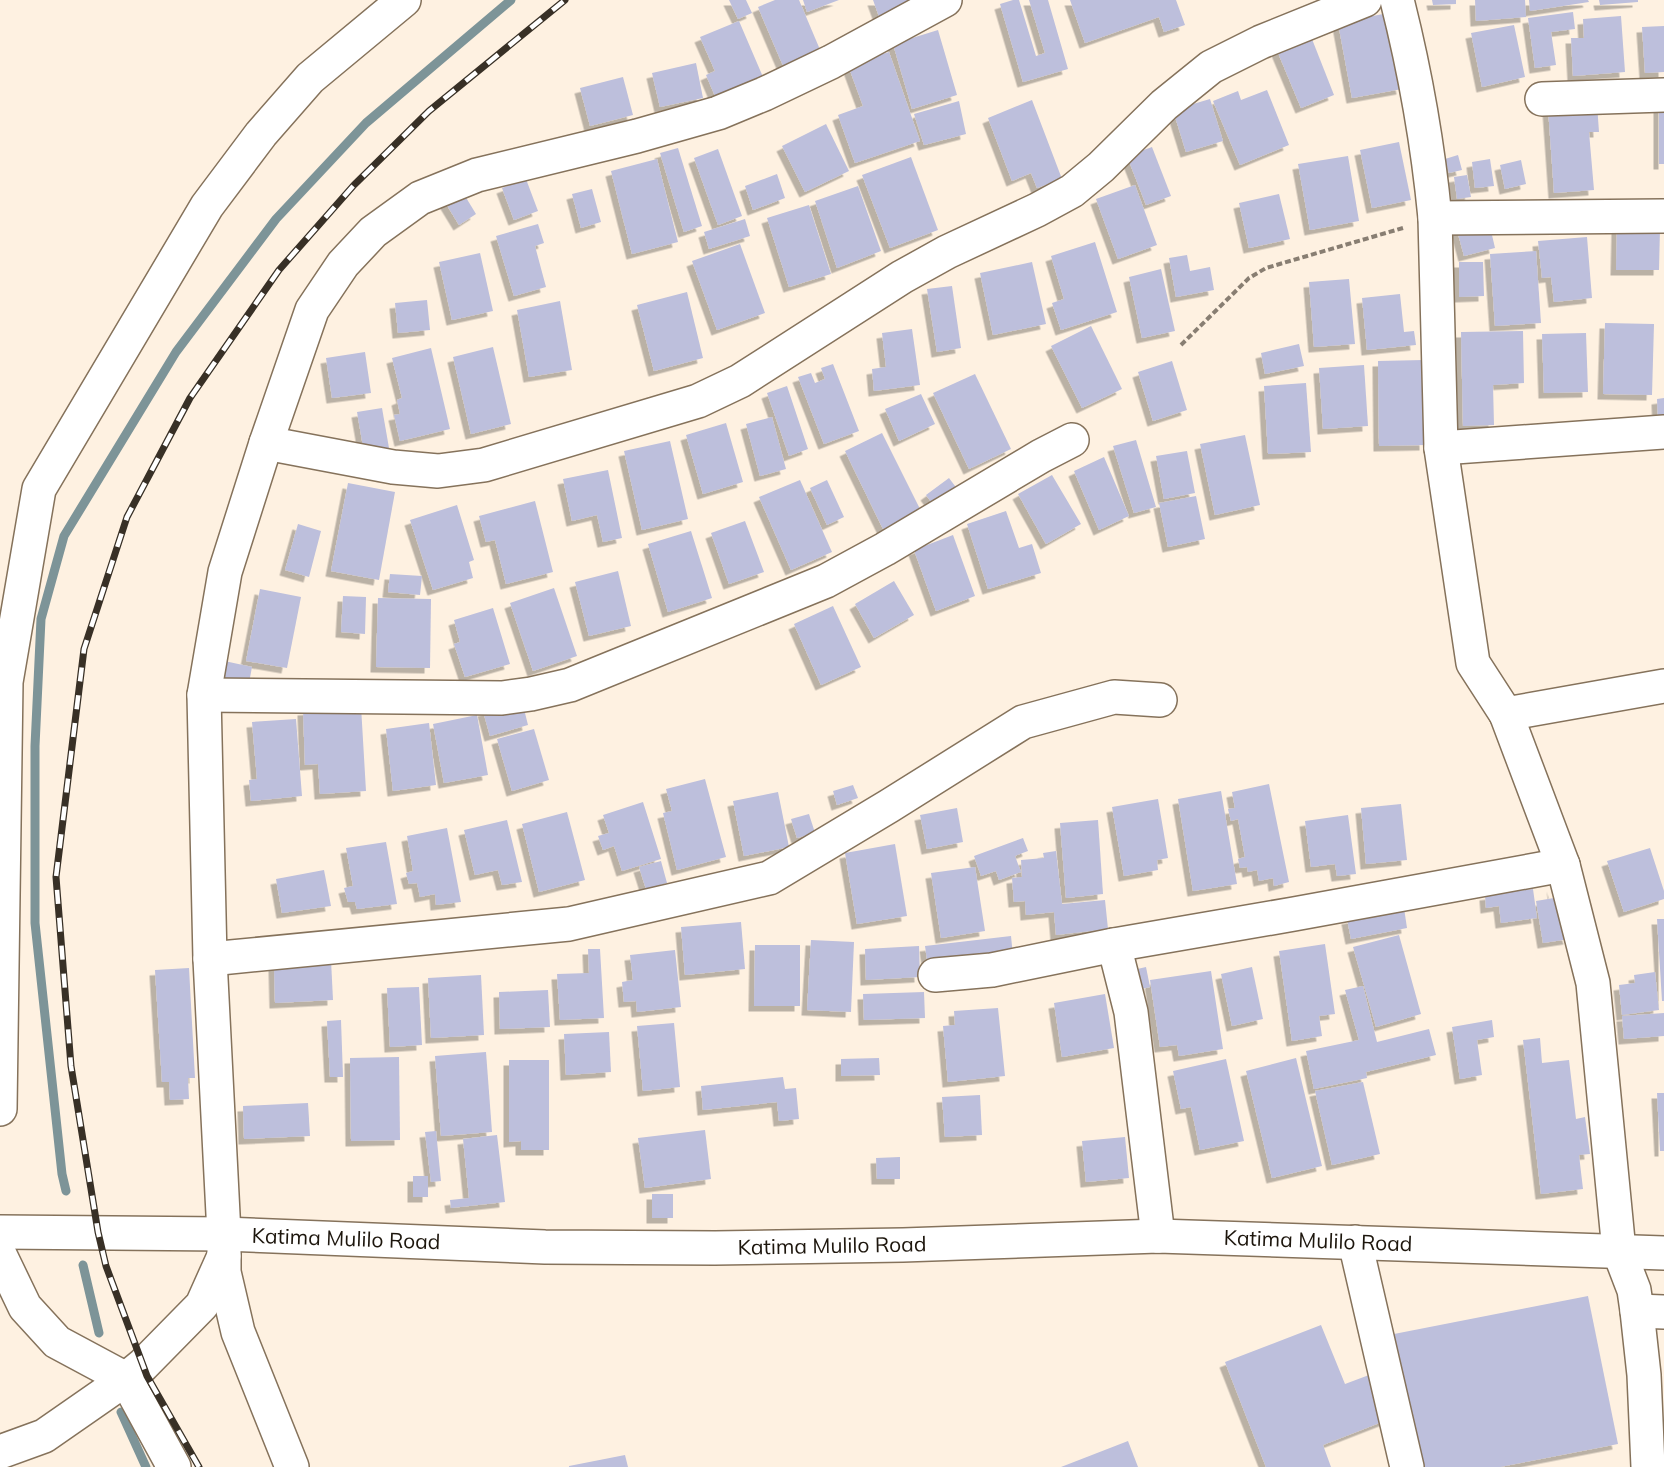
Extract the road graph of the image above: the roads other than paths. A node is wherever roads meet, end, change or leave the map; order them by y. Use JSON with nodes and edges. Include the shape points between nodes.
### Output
{"nodes":[{"id":1,"x":404,"y":0,"type":"edge"},
{"id":2,"x":945,"y":0,"type":"edge"},
{"id":3,"x":1365,"y":0,"type":"edge"},
{"id":4,"x":1397,"y":0,"type":"edge"},
{"id":5,"x":1664,"y":95,"type":"edge"},
{"id":6,"x":1542,"y":99,"type":"dead end"},
{"id":7,"x":1664,"y":216,"type":"edge"},
{"id":8,"x":1435,"y":218,"type":"junction"},
{"id":9,"x":1664,"y":432,"type":"edge"},
{"id":10,"x":1072,"y":440,"type":"dead end"},
{"id":11,"x":266,"y":443,"type":"junction"},
{"id":12,"x":1442,"y":448,"type":"junction"},
{"id":13,"x":1664,"y":686,"type":"edge"},
{"id":14,"x":204,"y":695,"type":"junction"},
{"id":15,"x":1160,"y":700,"type":"dead end"},
{"id":16,"x":1506,"y":714,"type":"junction"},
{"id":17,"x":1563,"y":865,"type":"junction"},
{"id":18,"x":1114,"y":945,"type":"junction"},
{"id":19,"x":210,"y":959,"type":"junction"},
{"id":20,"x":935,"y":975,"type":"dead end"},
{"id":21,"x":0,"y":1108,"type":"edge"},
{"id":22,"x":0,"y":1232,"type":"edge"},
{"id":23,"x":1158,"y":1236,"type":"junction"},
{"id":24,"x":1355,"y":1242,"type":"junction"},
{"id":25,"x":224,"y":1245,"type":"junction"},
{"id":26,"x":1619,"y":1251,"type":"junction"},
{"id":27,"x":1664,"y":1254,"type":"edge"},
{"id":28,"x":0,"y":1255,"type":"edge"},
{"id":29,"x":1650,"y":1312,"type":"edge"},
{"id":30,"x":126,"y":1379,"type":"junction"},
{"id":31,"x":1654,"y":1395,"type":"edge"},
{"id":32,"x":0,"y":1452,"type":"edge"},
{"id":33,"x":174,"y":1467,"type":"edge"},
{"id":34,"x":292,"y":1467,"type":"edge"},
{"id":35,"x":1407,"y":1467,"type":"edge"},
{"id":36,"x":1648,"y":1467,"type":"edge"}],
"edges":[{"from":1,"to":21,"type":"street","via":[[310,78],[261,134],[207,206],[39,489],[6,682]]},
{"from":2,"to":11,"type":"street","via":[[831,62],[718,113],[477,175],[420,198],[373,232],[343,264],[312,310]]},
{"from":3,"to":11,"type":"street","via":[[1211,67],[1072,191],[902,277],[740,381],[698,401],[484,465],[438,471],[393,467]]},
{"from":4,"to":8,"type":"street","via":[[1416,89]]},
{"from":5,"to":6,"type":"street"},
{"from":7,"to":8,"type":"street"},
{"from":8,"to":12,"type":"street"},
{"from":9,"to":12,"type":"street"},
{"from":10,"to":14,"type":"street","via":[[826,581],[570,685],[502,698]]},
{"from":11,"to":14,"type":"street","via":[[225,572]]},
{"from":12,"to":16,"type":"street","via":[[1473,663]]},
{"from":13,"to":16,"type":"street"},
{"from":14,"to":19,"type":"street"},
{"from":15,"to":19,"type":"street","via":[[1114,697],[1023,722],[769,878],[569,924]]},
{"from":16,"to":17,"type":"street"},
{"from":17,"to":18,"type":"street"},
{"from":17,"to":26,"type":"street","via":[[1593,983]]},
{"from":18,"to":20,"type":"street","via":[[992,970]]},
{"from":18,"to":23,"type":"street","via":[[1131,1012]]},
{"from":19,"to":25,"type":"street"},
{"from":22,"to":25,"type":"street","name":"Katima Mulilo Road"},
{"from":23,"to":24,"type":"street","name":"Katima Mulilo Road"},
{"from":23,"to":25,"type":"street","name":"Katima Mulilo Road","via":[[715,1248]]},
{"from":24,"to":26,"type":"street","name":"Katima Mulilo Road"},
{"from":24,"to":35,"type":"street"},
{"from":25,"to":30,"type":"street","via":[[202,1305]]},
{"from":25,"to":34,"type":"street","via":[[224,1272],[238,1332]]},
{"from":26,"to":27,"type":"street","name":"Katima Mulilo Road"},
{"from":26,"to":29,"type":"street","via":[[1634,1290]]},
{"from":28,"to":30,"type":"street","via":[[25,1307],[57,1342]]},
{"from":29,"to":31,"type":"street","via":[[1644,1375]]},
{"from":30,"to":32,"type":"street","via":[[44,1436]]},
{"from":30,"to":33,"type":"street"},
{"from":31,"to":36,"type":"street"}]}
